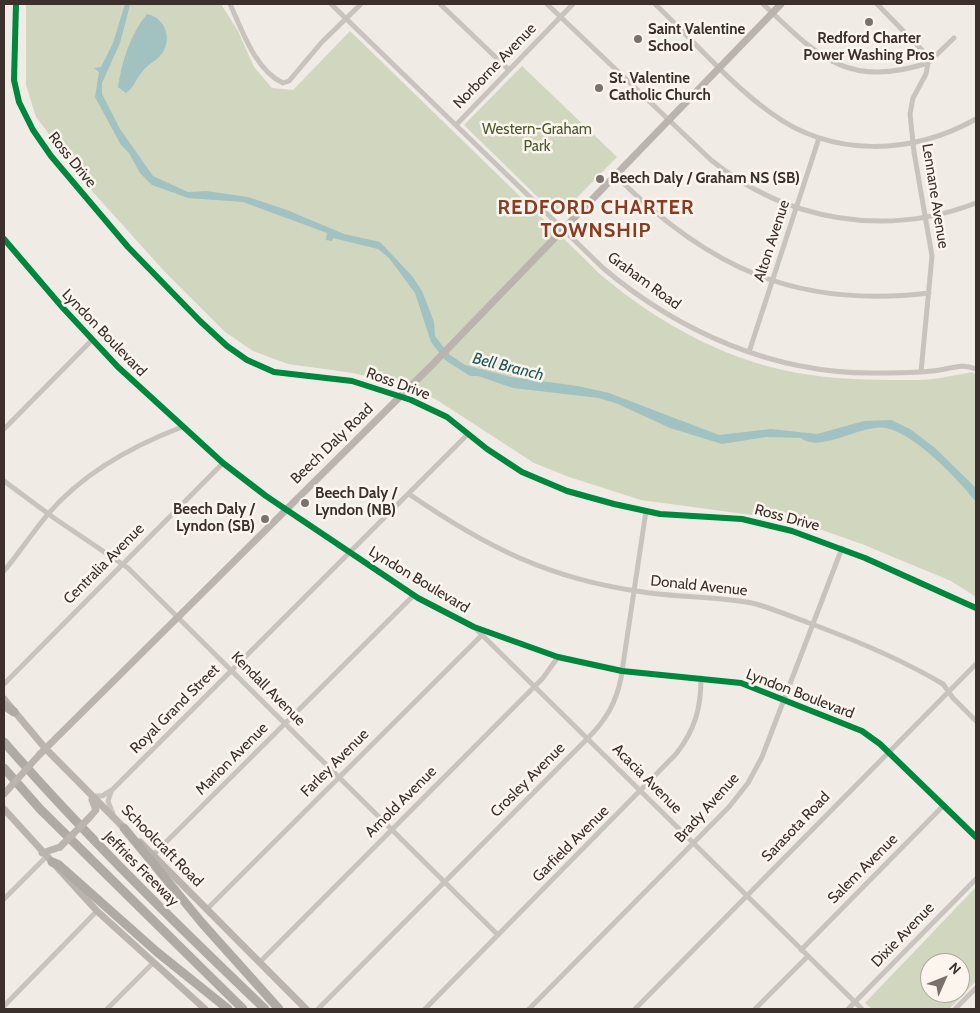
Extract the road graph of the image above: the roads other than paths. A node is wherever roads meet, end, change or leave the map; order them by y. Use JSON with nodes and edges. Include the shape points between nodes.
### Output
{"nodes":[{"id":1,"x":16,"y":4,"type":"edge"},
{"id":2,"x":230,"y":4,"type":"edge"},
{"id":3,"x":331,"y":4,"type":"edge"},
{"id":4,"x":361,"y":4,"type":"edge"},
{"id":5,"x":440,"y":4,"type":"edge"},
{"id":6,"x":547,"y":4,"type":"edge"},
{"id":7,"x":573,"y":4,"type":"edge"},
{"id":8,"x":655,"y":4,"type":"edge"},
{"id":9,"x":763,"y":4,"type":"edge"},
{"id":10,"x":781,"y":4,"type":"edge"},
{"id":11,"x":877,"y":4,"type":"edge"},
{"id":12,"x":773,"y":13,"type":"junction"},
{"id":13,"x":560,"y":17,"type":"junction"},
{"id":14,"x":347,"y":19,"type":"junction"},
{"id":15,"x":954,"y":38,"type":"dead end"},
{"id":16,"x":928,"y":63,"type":"junction"},
{"id":17,"x":721,"y":68,"type":"junction"},
{"id":18,"x":509,"y":70,"type":"junction"},
{"id":19,"x":976,"y":119,"type":"edge"},
{"id":20,"x":669,"y":121,"type":"junction"},
{"id":21,"x":456,"y":125,"type":"junction"},
{"id":22,"x":819,"y":138,"type":"junction"},
{"id":23,"x":913,"y":144,"type":"junction"},
{"id":24,"x":616,"y":176,"type":"junction"},
{"id":25,"x":976,"y":203,"type":"edge"},
{"id":26,"x":796,"y":208,"type":"junction"},
{"id":27,"x":927,"y":217,"type":"junction"},
{"id":28,"x":564,"y":230,"type":"junction"},
{"id":29,"x":4,"y":239,"type":"edge"},
{"id":30,"x":773,"y":280,"type":"junction"},
{"id":31,"x":929,"y":293,"type":"junction"},
{"id":32,"x":92,"y":340,"type":"junction"},
{"id":33,"x":749,"y":352,"type":"junction"},
{"id":34,"x":976,"y":369,"type":"edge"},
{"id":35,"x":921,"y":372,"type":"junction"},
{"id":36,"x":399,"y":398,"type":"junction"},
{"id":37,"x":182,"y":427,"type":"junction"},
{"id":38,"x":4,"y":429,"type":"edge"},
{"id":39,"x":468,"y":434,"type":"junction"},
{"id":40,"x":223,"y":463,"type":"junction"},
{"id":41,"x":4,"y":481,"type":"edge"},
{"id":42,"x":409,"y":494,"type":"junction"},
{"id":43,"x":285,"y":509,"type":"junction"},
{"id":44,"x":646,"y":511,"type":"junction"},
{"id":45,"x":48,"y":514,"type":"junction"},
{"id":46,"x":842,"y":548,"type":"junction"},
{"id":47,"x":350,"y":553,"type":"junction"},
{"id":48,"x":123,"y":564,"type":"junction"},
{"id":49,"x":4,"y":571,"type":"edge"},
{"id":50,"x":634,"y":591,"type":"junction"},
{"id":51,"x":414,"y":595,"type":"junction"},
{"id":52,"x":976,"y":608,"type":"edge"},
{"id":53,"x":178,"y":617,"type":"junction"},
{"id":54,"x":812,"y":624,"type":"junction"},
{"id":55,"x":474,"y":627,"type":"junction"},
{"id":56,"x":482,"y":635,"type":"junction"},
{"id":57,"x":558,"y":657,"type":"junction"},
{"id":58,"x":976,"y":664,"type":"edge"},
{"id":59,"x":232,"y":670,"type":"junction"},
{"id":60,"x":622,"y":671,"type":"junction"},
{"id":61,"x":701,"y":678,"type":"junction"},
{"id":62,"x":4,"y":684,"type":"edge"},
{"id":63,"x":535,"y":687,"type":"junction"},
{"id":64,"x":949,"y":692,"type":"junction"},
{"id":65,"x":4,"y":699,"type":"edge"},
{"id":66,"x":784,"y":699,"type":"junction"},
{"id":67,"x":4,"y":705,"type":"edge"},
{"id":68,"x":4,"y":712,"type":"edge"},
{"id":69,"x":17,"y":715,"type":"junction"},
{"id":70,"x":976,"y":721,"type":"edge"},
{"id":71,"x":286,"y":724,"type":"junction"},
{"id":72,"x":588,"y":738,"type":"junction"},
{"id":73,"x":4,"y":742,"type":"edge"},
{"id":74,"x":42,"y":751,"type":"junction"},
{"id":75,"x":889,"y":752,"type":"junction"},
{"id":76,"x":4,"y":768,"type":"edge"},
{"id":77,"x":339,"y":776,"type":"junction"},
{"id":78,"x":112,"y":790,"type":"junction"},
{"id":79,"x":640,"y":791,"type":"junction"},
{"id":80,"x":4,"y":794,"type":"edge"},
{"id":81,"x":89,"y":795,"type":"junction"},
{"id":82,"x":944,"y":805,"type":"junction"},
{"id":83,"x":4,"y":809,"type":"edge"},
{"id":84,"x":115,"y":819,"type":"junction"},
{"id":85,"x":124,"y":828,"type":"junction"},
{"id":86,"x":391,"y":829,"type":"junction"},
{"id":87,"x":976,"y":837,"type":"edge"},
{"id":88,"x":693,"y":843,"type":"junction"},
{"id":89,"x":153,"y":855,"type":"junction"},
{"id":90,"x":47,"y":857,"type":"junction"},
{"id":91,"x":976,"y":879,"type":"edge"},
{"id":92,"x":445,"y":882,"type":"junction"},
{"id":93,"x":746,"y":896,"type":"junction"},
{"id":94,"x":4,"y":899,"type":"edge"},
{"id":95,"x":206,"y":910,"type":"junction"},
{"id":96,"x":97,"y":912,"type":"junction"},
{"id":97,"x":498,"y":935,"type":"junction"},
{"id":98,"x":801,"y":950,"type":"junction"},
{"id":99,"x":808,"y":956,"type":"junction"},
{"id":100,"x":154,"y":963,"type":"junction"},
{"id":101,"x":259,"y":963,"type":"junction"},
{"id":102,"x":976,"y":988,"type":"edge"},
{"id":103,"x":855,"y":1003,"type":"junction"},
{"id":104,"x":4,"y":1006,"type":"edge"},
{"id":105,"x":107,"y":1009,"type":"edge"},
{"id":106,"x":204,"y":1009,"type":"edge"},
{"id":107,"x":228,"y":1009,"type":"edge"},
{"id":108,"x":243,"y":1009,"type":"edge"},
{"id":109,"x":265,"y":1009,"type":"edge"},
{"id":110,"x":278,"y":1009,"type":"edge"},
{"id":111,"x":306,"y":1009,"type":"edge"},
{"id":112,"x":318,"y":1009,"type":"edge"},
{"id":113,"x":424,"y":1009,"type":"edge"},
{"id":114,"x":529,"y":1009,"type":"edge"},
{"id":115,"x":635,"y":1009,"type":"edge"},
{"id":116,"x":755,"y":1009,"type":"edge"},
{"id":117,"x":848,"y":1009,"type":"edge"},
{"id":118,"x":862,"y":1009,"type":"edge"},
{"id":119,"x":955,"y":1009,"type":"edge"}],
"edges":[{"from":1,"to":36,"type":"street","name":"Ross Drive","via":[[14,80],[19,102],[33,130],[111,227],[193,314],[234,351],[265,369],[360,383]]},
{"from":2,"to":14,"type":"street","via":[[258,59],[283,83],[289,81],[322,42]]},
{"from":3,"to":14,"type":"street","name":"Graham Road"},
{"from":4,"to":14,"type":"street"},
{"from":5,"to":18,"type":"street"},
{"from":6,"to":13,"type":"street"},
{"from":7,"to":13,"type":"street","name":"Norborne Avenue"},
{"from":8,"to":17,"type":"street"},
{"from":9,"to":12,"type":"street"},
{"from":10,"to":12,"type":"main road","name":"Beech Daly Road"},
{"from":11,"to":16,"type":"street","via":[[923,51]]},
{"from":12,"to":16,"type":"street","via":[[811,49],[843,66],[885,71]]},
{"from":12,"to":17,"type":"main road","name":"Beech Daly Road"},
{"from":13,"to":18,"type":"street","name":"Norborne Avenue"},
{"from":13,"to":20,"type":"street"},
{"from":14,"to":21,"type":"street","name":"Graham Road"},
{"from":15,"to":16,"type":"street","name":"Lennane Avenue"},
{"from":16,"to":23,"type":"street","name":"Lennane Avenue","via":[[911,106]]},
{"from":17,"to":20,"type":"main road","name":"Beech Daly Road"},
{"from":17,"to":22,"type":"street","via":[[773,114]]},
{"from":18,"to":21,"type":"street","name":"Norborne Avenue"},
{"from":19,"to":23,"type":"street"},
{"from":20,"to":24,"type":"main road","name":"Beech Daly Road"},
{"from":20,"to":26,"type":"street","via":[[737,180],[764,196]]},
{"from":21,"to":28,"type":"street","name":"Graham Road"},
{"from":22,"to":23,"type":"street","via":[[865,146]]},
{"from":22,"to":26,"type":"street","name":"Alton Avenue"},
{"from":23,"to":27,"type":"street","name":"Lennane Avenue"},
{"from":24,"to":28,"type":"main road","name":"Beech Daly Road"},
{"from":24,"to":30,"type":"street","via":[[672,228],[700,247],[731,264]]},
{"from":25,"to":27,"type":"street"},
{"from":26,"to":27,"type":"street","via":[[828,217],[861,221]]},
{"from":26,"to":30,"type":"street","name":"Alton Avenue"},
{"from":27,"to":31,"type":"street","name":"Lennane Avenue","via":[[932,256]]},
{"from":28,"to":33,"type":"street","name":"Graham Road","via":[[603,268],[653,307],[697,331]]},
{"from":28,"to":36,"type":"main road","name":"Beech Daly Road"},
{"from":29,"to":32,"type":"street","name":"Lyndon Boulevard"},
{"from":30,"to":31,"type":"street","via":[[837,295],[890,297]]},
{"from":30,"to":33,"type":"street","name":"Alton Avenue"},
{"from":31,"to":35,"type":"street","name":"Lennane Avenue"},
{"from":32,"to":37,"type":"street","name":"Lyndon Boulevard"},
{"from":32,"to":38,"type":"street"},
{"from":33,"to":35,"type":"street","name":"Graham Road","via":[[791,364],[842,371]]},
{"from":34,"to":35,"type":"street","name":"Graham Road","via":[[964,365]]},
{"from":36,"to":39,"type":"street","name":"Ross Drive","via":[[427,407]]},
{"from":36,"to":43,"type":"main road","name":"Beech Daly Road"},
{"from":37,"to":40,"type":"street","name":"Lyndon Boulevard"},
{"from":37,"to":45,"type":"street","via":[[108,462]]},
{"from":39,"to":42,"type":"street","name":"Royal Grand Street"},
{"from":39,"to":44,"type":"street","name":"Ross Drive","via":[[511,465],[538,479],[590,498]]},
{"from":40,"to":43,"type":"street","name":"Lyndon Boulevard"},
{"from":40,"to":48,"type":"street","name":"Centralia Avenue"},
{"from":41,"to":45,"type":"street","name":"Kendall Avenue"},
{"from":42,"to":47,"type":"street","name":"Royal Grand Street"},
{"from":42,"to":50,"type":"street","name":"Donald Avenue","via":[[452,524],[508,554],[559,573]]},
{"from":43,"to":47,"type":"street","name":"Lyndon Boulevard"},
{"from":43,"to":53,"type":"main road","name":"Beech Daly Road"},
{"from":44,"to":46,"type":"street","name":"Ross Drive","via":[[752,521]]},
{"from":44,"to":50,"type":"street","name":"Crosley Avenue"},
{"from":45,"to":48,"type":"street","name":"Kendall Avenue"},
{"from":45,"to":49,"type":"street"},
{"from":46,"to":52,"type":"street","name":"Ross Drive"},
{"from":46,"to":54,"type":"street","name":"Brady Avenue"},
{"from":47,"to":51,"type":"street","name":"Lyndon Boulevard"},
{"from":47,"to":59,"type":"street","name":"Royal Grand Street"},
{"from":48,"to":53,"type":"street","name":"Kendall Avenue"},
{"from":48,"to":62,"type":"street","name":"Centralia Avenue"},
{"from":50,"to":54,"type":"street","name":"Donald Avenue","via":[[744,602]]},
{"from":50,"to":60,"type":"street","name":"Crosley Avenue"},
{"from":51,"to":55,"type":"street","name":"Lyndon Boulevard"},
{"from":51,"to":71,"type":"street","name":"Marion Avenue"},
{"from":53,"to":59,"type":"street","name":"Kendall Avenue"},
{"from":53,"to":74,"type":"main road","name":"Beech Daly Road"},
{"from":54,"to":64,"type":"street","name":"Donald Avenue","via":[[924,674],[943,684]]},
{"from":54,"to":66,"type":"street","name":"Brady Avenue"},
{"from":55,"to":56,"type":"street","name":"Acacia Avenue"},
{"from":55,"to":57,"type":"street","name":"Lyndon Boulevard"},
{"from":56,"to":63,"type":"street","name":"Acacia Avenue"},
{"from":56,"to":77,"type":"street","name":"Farley Avenue"},
{"from":57,"to":60,"type":"street","name":"Lyndon Boulevard"},
{"from":57,"to":63,"type":"street","name":"Arnold Avenue"},
{"from":58,"to":64,"type":"street","name":"Sarasota Road"},
{"from":59,"to":71,"type":"street","name":"Kendall Avenue"},
{"from":59,"to":78,"type":"street","name":"Royal Grand Street"},
{"from":60,"to":61,"type":"street","name":"Lyndon Boulevard"},
{"from":60,"to":72,"type":"street","name":"Crosley Avenue","via":[[613,706]]},
{"from":61,"to":66,"type":"street","name":"Lyndon Boulevard","via":[[741,683]]},
{"from":61,"to":79,"type":"street","name":"Garfield Avenue","via":[[699,710],[690,734],[676,754]]},
{"from":63,"to":72,"type":"street","name":"Acacia Avenue"},
{"from":63,"to":86,"type":"street","name":"Arnold Avenue"},
{"from":64,"to":70,"type":"street","name":"Donald Avenue"},
{"from":64,"to":75,"type":"street","name":"Sarasota Road"},
{"from":65,"to":69,"type":"main road","name":"Schoolcraft Road"},
{"from":66,"to":75,"type":"street","name":"Lyndon Boulevard","via":[[862,731]]},
{"from":66,"to":88,"type":"street","name":"Brady Avenue","via":[[762,757],[748,783]]},
{"from":67,"to":69,"type":"highway"},
{"from":68,"to":69,"type":"main road"},
{"from":69,"to":74,"type":"main road","name":"Schoolcraft Road"},
{"from":71,"to":77,"type":"street","name":"Kendall Avenue"},
{"from":71,"to":89,"type":"street","name":"Marion Avenue"},
{"from":72,"to":79,"type":"street","name":"Acacia Avenue"},
{"from":72,"to":92,"type":"street","name":"Crosley Avenue"},
{"from":73,"to":109,"type":"highway","name":"Jeffries Freeway","via":[[116,865]]},
{"from":74,"to":80,"type":"main road","name":"Beech Daly Road","bridge":true},
{"from":74,"to":81,"type":"main road","name":"Schoolcraft Road"},
{"from":75,"to":82,"type":"street","name":"Lyndon Boulevard"},
{"from":75,"to":93,"type":"street","name":"Sarasota Road"},
{"from":76,"to":108,"type":"highway","name":"Jeffries Freeway","via":[[40,809]]},
{"from":77,"to":86,"type":"street","name":"Kendall Avenue"},
{"from":77,"to":95,"type":"street","name":"Farley Avenue"},
{"from":78,"to":81,"type":"street","via":[[102,796]]},
{"from":78,"to":84,"type":"street","via":[[108,801]]},
{"from":79,"to":88,"type":"street","name":"Acacia Avenue"},
{"from":79,"to":97,"type":"street","name":"Garfield Avenue"},
{"from":81,"to":84,"type":"main road","name":"Schoolcraft Road"},
{"from":81,"to":90,"type":"main road","bridge":true,"via":[[96,807],[89,818]]},
{"from":82,"to":87,"type":"street","name":"Lyndon Boulevard"},
{"from":82,"to":98,"type":"street","name":"Salem Avenue"},
{"from":83,"to":90,"type":"main road"},
{"from":84,"to":85,"type":"main road","name":"Schoolcraft Road"},
{"from":85,"to":89,"type":"main road","name":"Schoolcraft Road"},
{"from":85,"to":110,"type":"highway"},
{"from":86,"to":92,"type":"street","name":"Kendall Avenue"},
{"from":86,"to":101,"type":"street","name":"Arnold Avenue"},
{"from":88,"to":93,"type":"street","name":"Acacia Avenue"},
{"from":88,"to":114,"type":"street","name":"Brady Avenue"},
{"from":89,"to":95,"type":"main road","name":"Schoolcraft Road"},
{"from":90,"to":94,"type":"street"},
{"from":90,"to":96,"type":"main road"},
{"from":90,"to":107,"type":"highway"},
{"from":91,"to":103,"type":"street","name":"Dixie Avenue"},
{"from":92,"to":97,"type":"street","name":"Kendall Avenue"},
{"from":92,"to":112,"type":"street","name":"Crosley Avenue"},
{"from":93,"to":98,"type":"street","name":"Acacia Avenue"},
{"from":93,"to":115,"type":"street","name":"Sarasota Road"},
{"from":95,"to":101,"type":"main road","name":"Schoolcraft Road"},
{"from":96,"to":100,"type":"main road"},
{"from":96,"to":104,"type":"street"},
{"from":97,"to":113,"type":"street","name":"Garfield Avenue"},
{"from":98,"to":99,"type":"street","name":"Acacia Avenue"},
{"from":99,"to":103,"type":"street"},
{"from":99,"to":116,"type":"street"},
{"from":100,"to":105,"type":"street"},
{"from":100,"to":106,"type":"main road"},
{"from":101,"to":111,"type":"main road","name":"Schoolcraft Road"},
{"from":102,"to":119,"type":"street"},
{"from":103,"to":117,"type":"street","name":"Dixie Avenue"},
{"from":103,"to":118,"type":"street"}]}
